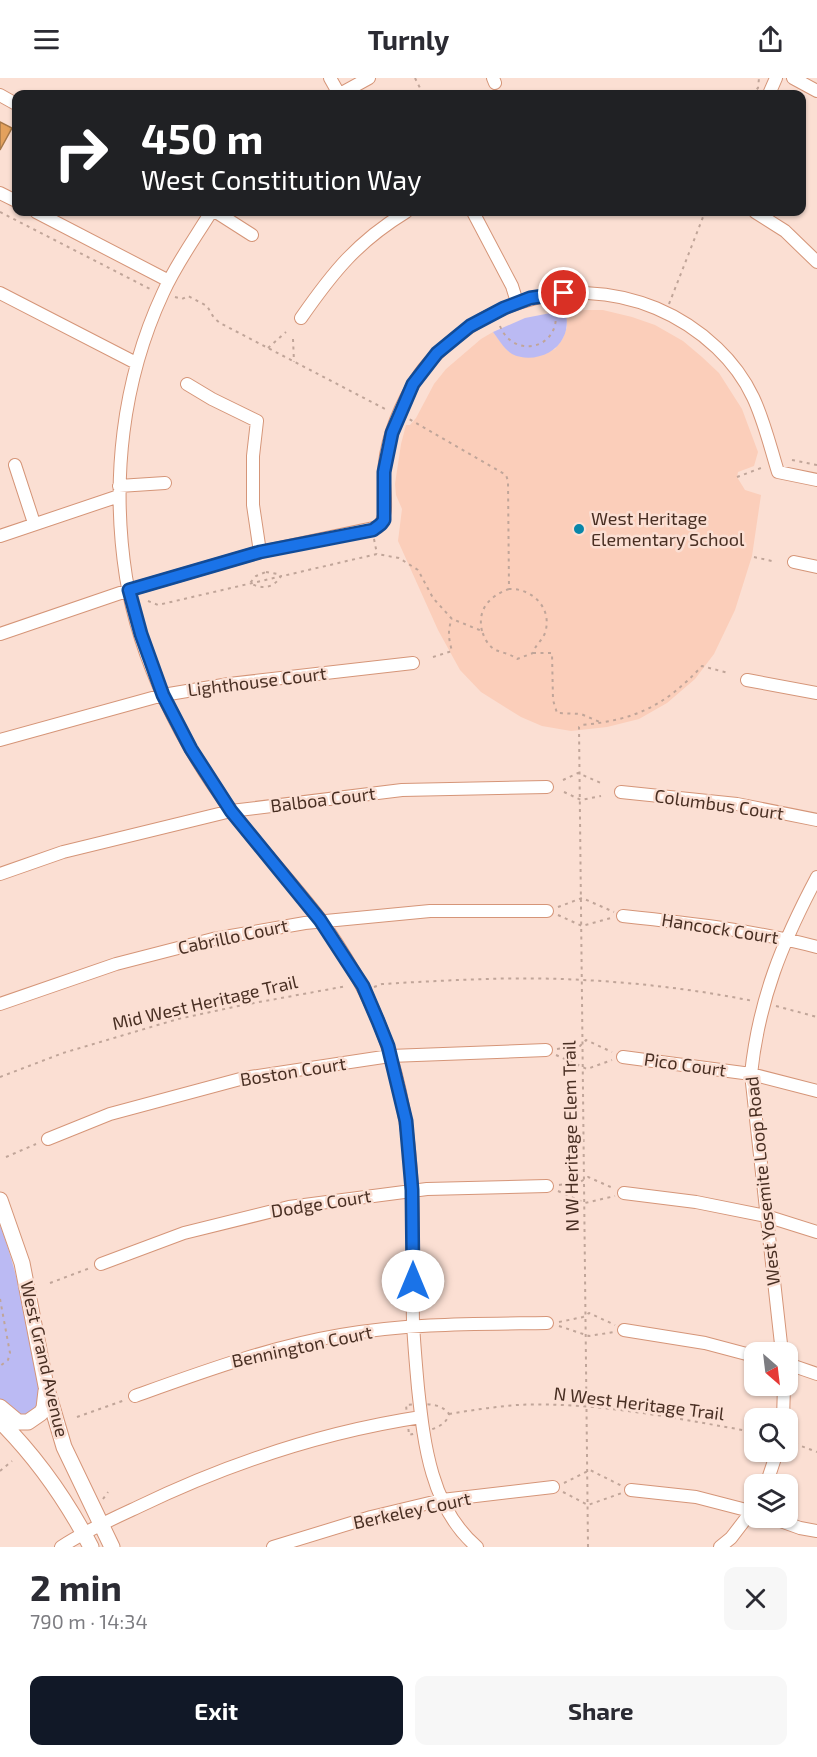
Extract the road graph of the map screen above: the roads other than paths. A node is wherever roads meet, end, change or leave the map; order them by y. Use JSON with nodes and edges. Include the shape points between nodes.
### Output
{"nodes":[{"id":1,"x":369,"y":78,"type":"edge"},
{"id":2,"x":793,"y":78,"type":"edge"},
{"id":3,"x":346,"y":90,"type":"edge"},
{"id":4,"x":817,"y":91,"type":"edge"},
{"id":5,"x":44,"y":216,"type":"edge"},
{"id":6,"x":211,"y":216,"type":"edge"},
{"id":7,"x":221,"y":216,"type":"edge"},
{"id":8,"x":400,"y":216,"type":"edge"},
{"id":9,"x":475,"y":216,"type":"edge"},
{"id":10,"x":761,"y":216,"type":"edge"},
{"id":11,"x":252,"y":235,"type":"dead end"},
{"id":12,"x":817,"y":262,"type":"edge"},
{"id":13,"x":169,"y":281,"type":"junction"},
{"id":14,"x":0,"y":293,"type":"edge"},
{"id":15,"x":517,"y":302,"type":"junction"},
{"id":16,"x":301,"y":318,"type":"dead end"},
{"id":17,"x":136,"y":363,"type":"junction"},
{"id":18,"x":187,"y":384,"type":"dead end"},
{"id":19,"x":15,"y":465,"type":"dead end"},
{"id":20,"x":817,"y":480,"type":"edge"},
{"id":21,"x":165,"y":483,"type":"dead end"},
{"id":22,"x":119,"y":491,"type":"junction"},
{"id":23,"x":34,"y":523,"type":"junction"},
{"id":24,"x":0,"y":536,"type":"edge"},
{"id":25,"x":260,"y":552,"type":"junction"},
{"id":26,"x":794,"y":562,"type":"dead end"},
{"id":27,"x":817,"y":567,"type":"edge"},
{"id":28,"x":129,"y":590,"type":"junction"},
{"id":29,"x":0,"y":634,"type":"edge"},
{"id":30,"x":413,"y":663,"type":"dead end"},
{"id":31,"x":747,"y":680,"type":"dead end"},
{"id":32,"x":817,"y":693,"type":"edge"},
{"id":33,"x":163,"y":695,"type":"junction"},
{"id":34,"x":0,"y":740,"type":"edge"},
{"id":35,"x":547,"y":787,"type":"dead end"},
{"id":36,"x":621,"y":792,"type":"dead end"},
{"id":37,"x":231,"y":811,"type":"junction"},
{"id":38,"x":817,"y":820,"type":"edge"},
{"id":39,"x":0,"y":874,"type":"edge"},
{"id":40,"x":817,"y":877,"type":"edge"},
{"id":41,"x":547,"y":911,"type":"road end"},
{"id":42,"x":623,"y":916,"type":"road end"},
{"id":43,"x":320,"y":920,"type":"junction"},
{"id":44,"x":786,"y":939,"type":"junction"},
{"id":45,"x":817,"y":947,"type":"edge"},
{"id":46,"x":0,"y":1005,"type":"edge"},
{"id":47,"x":546,"y":1050,"type":"road end"},
{"id":48,"x":390,"y":1056,"type":"junction"},
{"id":49,"x":623,"y":1057,"type":"road end"},
{"id":50,"x":751,"y":1074,"type":"junction"},
{"id":51,"x":817,"y":1091,"type":"edge"},
{"id":52,"x":48,"y":1138,"type":"road end"},
{"id":53,"x":548,"y":1186,"type":"road end"},
{"id":54,"x":412,"y":1190,"type":"junction"},
{"id":55,"x":624,"y":1193,"type":"road end"},
{"id":56,"x":0,"y":1200,"type":"edge"},
{"id":57,"x":766,"y":1216,"type":"junction"},
{"id":58,"x":817,"y":1232,"type":"edge"},
{"id":59,"x":101,"y":1264,"type":"road end"},
{"id":60,"x":547,"y":1323,"type":"road end"},
{"id":61,"x":413,"y":1326,"type":"junction"},
{"id":62,"x":624,"y":1330,"type":"road end"},
{"id":63,"x":781,"y":1342,"type":"edge"},
{"id":64,"x":744,"y":1353,"type":"edge"},
{"id":65,"x":798,"y":1367,"type":"edge"},
{"id":66,"x":817,"y":1374,"type":"edge"},
{"id":67,"x":46,"y":1386,"type":"junction"},
{"id":68,"x":135,"y":1396,"type":"road end"},
{"id":69,"x":0,"y":1407,"type":"edge"},
{"id":70,"x":421,"y":1417,"type":"junction"},
{"id":71,"x":0,"y":1421,"type":"edge"},
{"id":72,"x":553,"y":1487,"type":"road end"},
{"id":73,"x":631,"y":1490,"type":"road end"},
{"id":74,"x":442,"y":1500,"type":"junction"},
{"id":75,"x":744,"y":1508,"type":"edge"},
{"id":76,"x":744,"y":1522,"type":"edge"},
{"id":77,"x":100,"y":1525,"type":"junction"},
{"id":78,"x":798,"y":1527,"type":"edge"},
{"id":79,"x":817,"y":1531,"type":"edge"},
{"id":80,"x":88,"y":1540,"type":"edge"},
{"id":81,"x":60,"y":1547,"type":"edge"},
{"id":82,"x":112,"y":1547,"type":"edge"},
{"id":83,"x":273,"y":1547,"type":"edge"},
{"id":84,"x":477,"y":1547,"type":"edge"},
{"id":85,"x":720,"y":1547,"type":"edge"}],
"edges":[{"from":1,"to":3,"type":"street"},
{"from":2,"to":4,"type":"street"},
{"from":5,"to":13,"type":"street"},
{"from":6,"to":13,"type":"street"},
{"from":7,"to":11,"type":"street"},
{"from":8,"to":16,"type":"street","via":[[351,253]]},
{"from":9,"to":15,"type":"street"},
{"from":10,"to":12,"type":"street","via":[[785,231]]},
{"from":13,"to":17,"type":"street"},
{"from":14,"to":17,"type":"street"},
{"from":15,"to":20,"type":"street","via":[[564,293],[605,293],[665,312],[717,348],[746,383],[765,423],[778,472]]},
{"from":15,"to":25,"type":"street","via":[[470,326],[437,353],[413,384],[386,453],[381,524],[373,530]]},
{"from":17,"to":22,"type":"street","via":[[124,424]]},
{"from":18,"to":25,"type":"street","via":[[257,421],[253,505]]},
{"from":19,"to":23,"type":"street"},
{"from":21,"to":22,"type":"street"},
{"from":22,"to":23,"type":"street"},
{"from":22,"to":28,"type":"street"},
{"from":23,"to":24,"type":"street"},
{"from":25,"to":28,"type":"street"},
{"from":26,"to":27,"type":"street"},
{"from":28,"to":29,"type":"street"},
{"from":28,"to":33,"type":"street"},
{"from":30,"to":33,"type":"street","name":"Lighthouse Court"},
{"from":31,"to":32,"type":"street"},
{"from":33,"to":34,"type":"street","name":"Lighthouse Court"},
{"from":33,"to":37,"type":"street","via":[[191,749]]},
{"from":35,"to":37,"type":"street","name":"Balboa Court","via":[[402,790]]},
{"from":36,"to":38,"type":"street","name":"Columbus Court","via":[[737,804]]},
{"from":37,"to":39,"type":"street","name":"Balboa Court","via":[[63,852]]},
{"from":37,"to":43,"type":"street"},
{"from":40,"to":44,"type":"street","name":"West Yosemite Loop Road"},
{"from":41,"to":43,"type":"street","name":"Cabrillo Court","via":[[430,911]]},
{"from":42,"to":44,"type":"street","name":"Hancock Court"},
{"from":43,"to":46,"type":"street","name":"Cabrillo Court","via":[[213,939],[127,962]]},
{"from":43,"to":48,"type":"street","via":[[363,986]]},
{"from":44,"to":45,"type":"street","name":"Hancock Court"},
{"from":44,"to":50,"type":"street","name":"West Yosemite Loop Road","via":[[763,1003],[754,1038]]},
{"from":47,"to":48,"type":"street","name":"Boston Court"},
{"from":48,"to":52,"type":"street","name":"Boston Court","via":[[244,1078],[110,1114]]},
{"from":48,"to":54,"type":"street","via":[[406,1121]]},
{"from":49,"to":50,"type":"street","name":"Pico Court"},
{"from":50,"to":51,"type":"street","name":"Pico Court"},
{"from":50,"to":57,"type":"street","name":"West Yosemite Loop Road"},
{"from":53,"to":54,"type":"street","name":"Dodge Court"},
{"from":54,"to":59,"type":"street","name":"Dodge Court","via":[[289,1207],[184,1233]]},
{"from":54,"to":61,"type":"street"},
{"from":55,"to":57,"type":"street"},
{"from":56,"to":67,"type":"street","name":"West Grand Avenue","via":[[22,1263]]},
{"from":57,"to":58,"type":"street"},
{"from":57,"to":63,"type":"street","name":"West Yosemite Loop Road"},
{"from":60,"to":61,"type":"street","name":"Bennington Court"},
{"from":61,"to":68,"type":"street","name":"Bennington Court","via":[[340,1335],[242,1358]]},
{"from":61,"to":70,"type":"street"},
{"from":62,"to":64,"type":"street"},
{"from":65,"to":66,"type":"street"},
{"from":67,"to":69,"type":"street","via":[[44,1408],[28,1422],[18,1422]]},
{"from":67,"to":77,"type":"street","name":"West Grand Avenue","via":[[64,1447]]},
{"from":70,"to":74,"type":"street"},
{"from":70,"to":77,"type":"street","via":[[279,1450],[166,1493]]},
{"from":71,"to":80,"type":"street","via":[[43,1470]]},
{"from":72,"to":74,"type":"street","name":"Berkeley Court"},
{"from":73,"to":75,"type":"street","via":[[696,1497]]},
{"from":74,"to":83,"type":"street","name":"Berkeley Court"},
{"from":74,"to":84,"type":"street"},
{"from":76,"to":85,"type":"street"},
{"from":77,"to":80,"type":"street"},
{"from":77,"to":82,"type":"street","name":"West Grand Avenue"},
{"from":78,"to":79,"type":"street"},
{"from":80,"to":81,"type":"street"}]}
